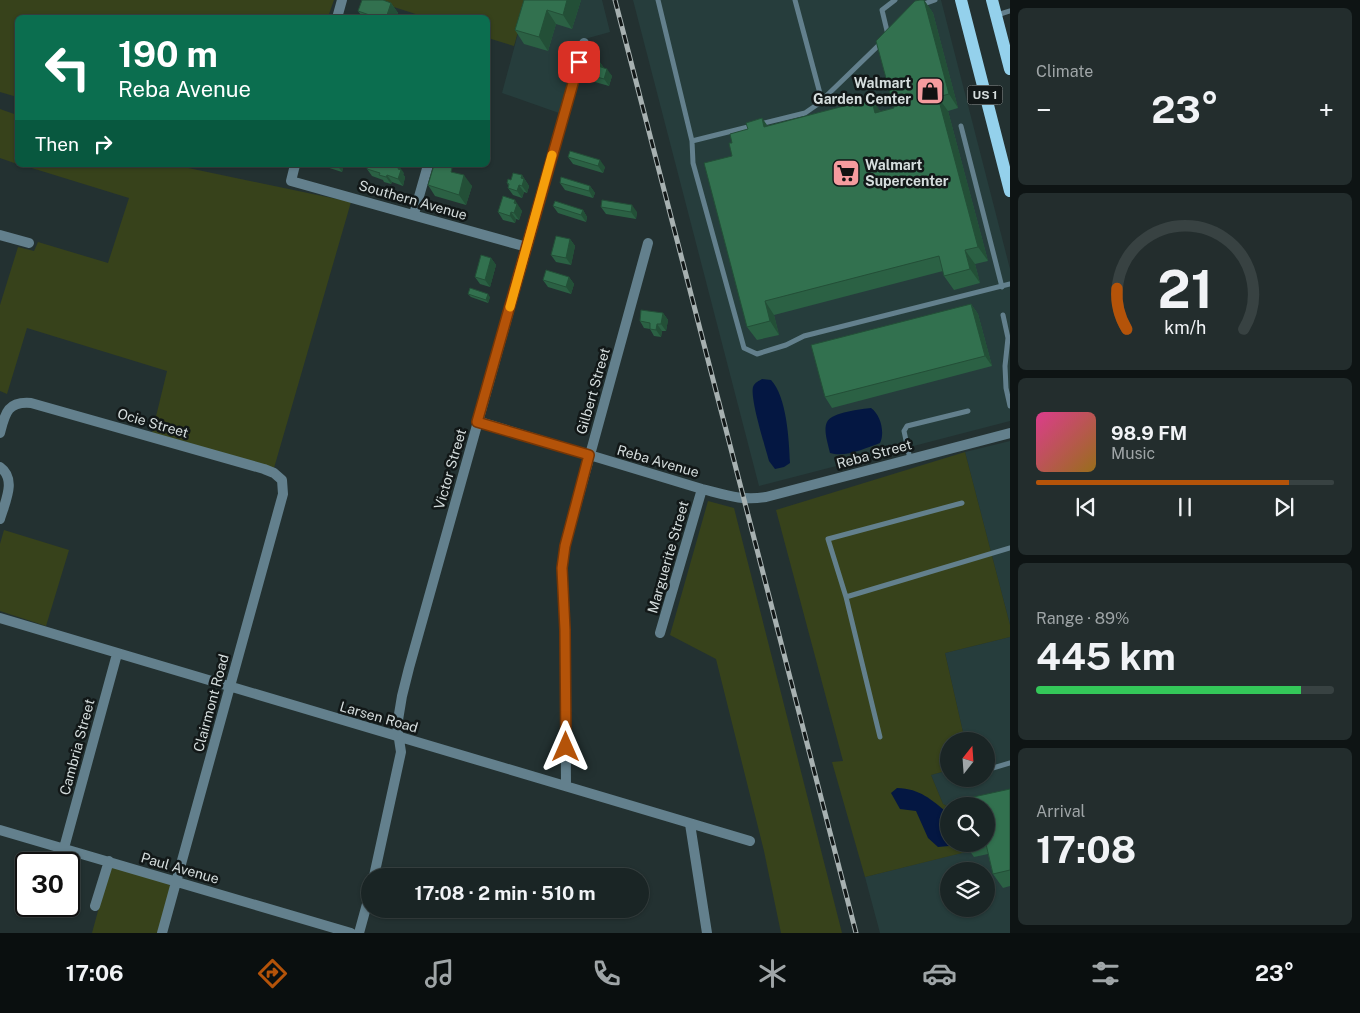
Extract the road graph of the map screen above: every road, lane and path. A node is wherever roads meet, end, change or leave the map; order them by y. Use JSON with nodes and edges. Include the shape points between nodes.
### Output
{"nodes":[{"id":1,"x":342,"y":0,"type":"edge"},
{"id":2,"x":658,"y":0,"type":"edge"},
{"id":3,"x":795,"y":0,"type":"edge"},
{"id":4,"x":894,"y":0,"type":"edge"},
{"id":5,"x":934,"y":0,"type":"edge"},
{"id":6,"x":961,"y":0,"type":"edge"},
{"id":7,"x":992,"y":0,"type":"edge"},
{"id":8,"x":914,"y":11,"type":"edge"},
{"id":9,"x":1010,"y":11,"type":"edge"},
{"id":10,"x":338,"y":15,"type":"edge"},
{"id":11,"x":996,"y":15,"type":"junction"},
{"id":12,"x":895,"y":30,"type":"edge"},
{"id":13,"x":889,"y":36,"type":"junction"},
{"id":14,"x":584,"y":43,"type":"dead end"},
{"id":15,"x":1010,"y":69,"type":"edge"},
{"id":16,"x":822,"y":101,"type":"junction"},
{"id":17,"x":961,"y":126,"type":"dead end"},
{"id":18,"x":692,"y":141,"type":"junction"},
{"id":19,"x":294,"y":167,"type":"edge"},
{"id":20,"x":427,"y":167,"type":"edge"},
{"id":21,"x":1010,"y":191,"type":"edge"},
{"id":22,"x":414,"y":214,"type":"junction"},
{"id":23,"x":0,"y":235,"type":"edge"},
{"id":24,"x":28,"y":243,"type":"dead end"},
{"id":25,"x":648,"y":244,"type":"dead end"},
{"id":26,"x":527,"y":247,"type":"junction"},
{"id":27,"x":1010,"y":284,"type":"edge"},
{"id":28,"x":1002,"y":287,"type":"junction"},
{"id":29,"x":1003,"y":315,"type":"dead end"},
{"id":30,"x":1010,"y":406,"type":"edge"},
{"id":31,"x":968,"y":411,"type":"dead end"},
{"id":32,"x":477,"y":422,"type":"junction"},
{"id":33,"x":0,"y":433,"type":"edge"},
{"id":34,"x":1010,"y":433,"type":"edge"},
{"id":35,"x":589,"y":455,"type":"junction"},
{"id":36,"x":910,"y":460,"type":"junction"},
{"id":37,"x":0,"y":467,"type":"edge"},
{"id":38,"x":282,"y":480,"type":"joint"},
{"id":39,"x":702,"y":489,"type":"junction"},
{"id":40,"x":745,"y":499,"type":"joint"},
{"id":41,"x":962,"y":503,"type":"dead end"},
{"id":42,"x":0,"y":519,"type":"edge"},
{"id":43,"x":1010,"y":548,"type":"edge"},
{"id":44,"x":846,"y":597,"type":"junction"},
{"id":45,"x":0,"y":618,"type":"edge"},
{"id":46,"x":660,"y":633,"type":"dead end"},
{"id":47,"x":117,"y":654,"type":"junction"},
{"id":48,"x":230,"y":687,"type":"junction"},
{"id":49,"x":398,"y":737,"type":"junction"},
{"id":50,"x":880,"y":737,"type":"dead end"},
{"id":51,"x":1010,"y":764,"type":"edge"},
{"id":52,"x":995,"y":768,"type":"edge"},
{"id":53,"x":566,"y":786,"type":"junction"},
{"id":54,"x":690,"y":824,"type":"junction"},
{"id":55,"x":0,"y":830,"type":"edge"},
{"id":56,"x":750,"y":841,"type":"dead end"},
{"id":57,"x":64,"y":848,"type":"junction"},
{"id":58,"x":109,"y":861,"type":"junction"},
{"id":59,"x":376,"y":868,"type":"edge"},
{"id":60,"x":176,"y":881,"type":"junction"},
{"id":61,"x":95,"y":906,"type":"dead end"},
{"id":62,"x":364,"y":918,"type":"edge"},
{"id":63,"x":162,"y":933,"type":"edge"},
{"id":64,"x":351,"y":933,"type":"edge"},
{"id":65,"x":360,"y":933,"type":"edge"},
{"id":66,"x":707,"y":933,"type":"edge"}],
"edges":[{"from":1,"to":10,"type":"street"},
{"from":2,"to":18,"type":"lane"},
{"from":3,"to":16,"type":"lane"},
{"from":4,"to":13,"type":"lane","via":[[882,10]]},
{"from":5,"to":8,"type":"lane"},
{"from":6,"to":21,"type":"main road","number":"US 1"},
{"from":7,"to":11,"type":"main road","number":"US 1"},
{"from":9,"to":11,"type":"lane"},
{"from":11,"to":15,"type":"main road","number":"US 1"},
{"from":12,"to":13,"type":"lane"},
{"from":13,"to":16,"type":"lane"},
{"from":14,"to":26,"type":"street","name":"Victor Street"},
{"from":16,"to":18,"type":"lane","via":[[804,113]]},
{"from":17,"to":28,"type":"lane"},
{"from":18,"to":28,"type":"lane","via":[[693,163],[739,332],[744,348],[750,351],[757,354],[804,336]]},
{"from":19,"to":22,"type":"street","name":"Southern Avenue","via":[[291,181]]},
{"from":20,"to":22,"type":"street"},
{"from":22,"to":26,"type":"street","name":"Southern Avenue"},
{"from":23,"to":24,"type":"street"},
{"from":25,"to":35,"type":"street","name":"Gilbert Street"},
{"from":26,"to":32,"type":"street","name":"Victor Street"},
{"from":27,"to":28,"type":"lane"},
{"from":29,"to":30,"type":"lane","via":[[1008,338],[1005,366]]},
{"from":31,"to":36,"type":"lane","via":[[907,426],[904,431]]},
{"from":32,"to":35,"type":"street","name":"Reba Avenue"},
{"from":32,"to":49,"type":"street","name":"Victor Street","via":[[409,668],[397,726]]},
{"from":33,"to":38,"type":"street","name":"Ocie Street","via":[[4,417],[14,404],[31,403],[264,469]]},
{"from":34,"to":36,"type":"street","name":"Reba Street"},
{"from":35,"to":39,"type":"street","name":"Reba Avenue"},
{"from":35,"to":53,"type":"street","name":"Gilbert Street","via":[[562,568]]},
{"from":36,"to":40,"type":"street","name":"Reba Street","via":[[766,497]]},
{"from":37,"to":42,"type":"street","via":[[10,481]]},
{"from":38,"to":48,"type":"street","name":"Clairmont Road","via":[[283,494]]},
{"from":39,"to":40,"type":"street","name":"Reba Avenue"},
{"from":39,"to":46,"type":"street","name":"Marguerite Street"},
{"from":41,"to":44,"type":"lane","via":[[828,539]]},
{"from":43,"to":44,"type":"lane"},
{"from":44,"to":50,"type":"lane"},
{"from":45,"to":47,"type":"street","name":"Larsen Road"},
{"from":47,"to":48,"type":"street","name":"Larsen Road"},
{"from":47,"to":57,"type":"street","name":"Cambria Street"},
{"from":48,"to":49,"type":"street","name":"Larsen Road"},
{"from":48,"to":60,"type":"street","name":"Clairmont Road"},
{"from":49,"to":53,"type":"street","name":"Larsen Road"},
{"from":49,"to":59,"type":"street","name":"Victor Street","via":[[401,752]]},
{"from":51,"to":52,"type":"lane"},
{"from":53,"to":54,"type":"street","name":"Larsen Road"},
{"from":54,"to":56,"type":"street","name":"Larsen Road"},
{"from":54,"to":66,"type":"street"},
{"from":55,"to":57,"type":"street","name":"Paul Avenue"},
{"from":57,"to":58,"type":"street","name":"Paul Avenue"},
{"from":58,"to":60,"type":"street","name":"Paul Avenue"},
{"from":58,"to":61,"type":"street"},
{"from":60,"to":63,"type":"street","name":"Clairmont Road"},
{"from":60,"to":64,"type":"street","name":"Paul Avenue"},
{"from":62,"to":65,"type":"street"}]}
